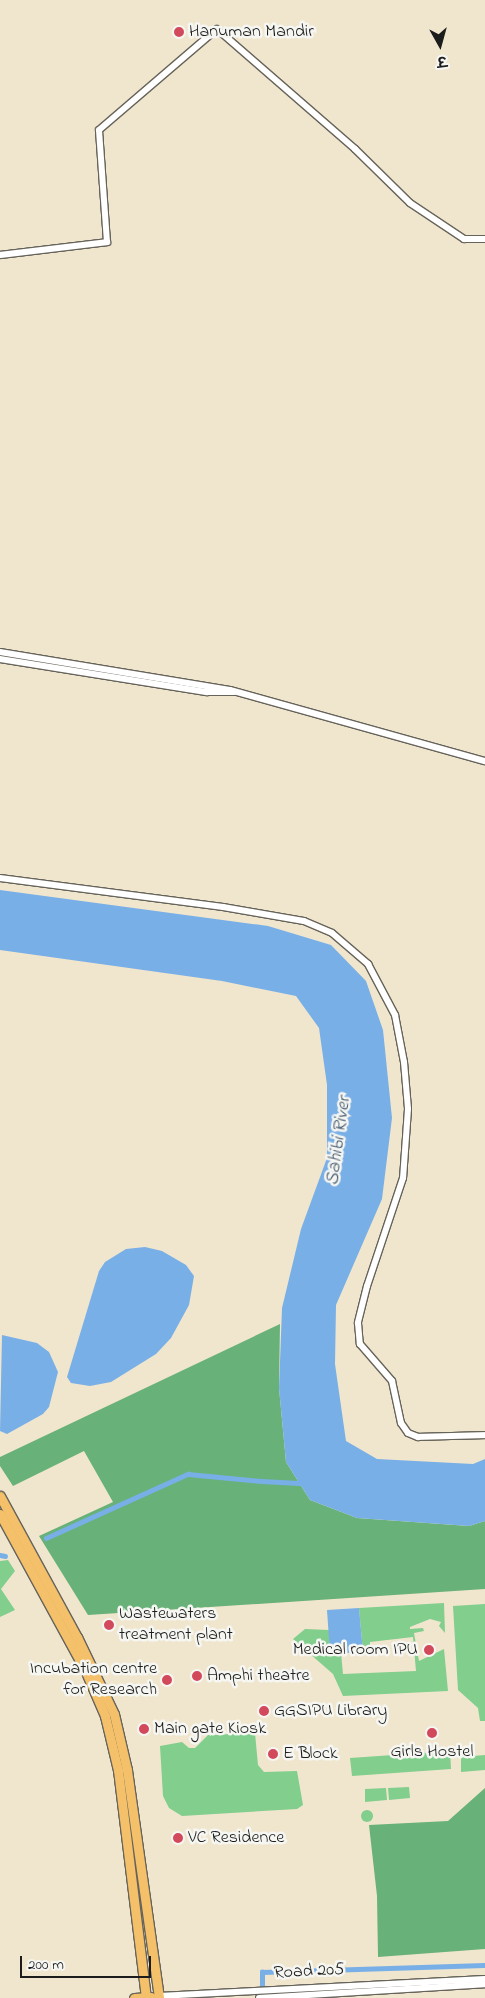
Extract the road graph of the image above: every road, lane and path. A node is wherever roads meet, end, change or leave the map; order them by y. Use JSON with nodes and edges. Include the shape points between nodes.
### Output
{"nodes":[{"id":1,"x":485,"y":239,"type":"edge"},
{"id":2,"x":0,"y":255,"type":"edge"},
{"id":3,"x":0,"y":652,"type":"edge"},
{"id":4,"x":0,"y":659,"type":"edge"},
{"id":5,"x":234,"y":692,"type":"junction"},
{"id":6,"x":485,"y":761,"type":"edge"},
{"id":7,"x":0,"y":878,"type":"edge"},
{"id":8,"x":485,"y":1436,"type":"edge"},
{"id":9,"x":0,"y":1496,"type":"edge"},
{"id":10,"x":0,"y":1514,"type":"edge"},
{"id":11,"x":485,"y":1979,"type":"edge"},
{"id":12,"x":485,"y":1984,"type":"edge"},
{"id":13,"x":366,"y":1992,"type":"edge"},
{"id":14,"x":268,"y":1994,"type":"edge"},
{"id":15,"x":260,"y":1996,"type":"edge"},
{"id":16,"x":159,"y":1997,"type":"edge"},
{"id":17,"x":134,"y":1998,"type":"edge"},
{"id":18,"x":146,"y":1998,"type":"edge"}],
"edges":[{"from":1,"to":2,"type":"street","via":[[464,240],[410,203],[355,148],[217,29],[99,130],[106,242]]},
{"from":3,"to":5,"type":"street","via":[[183,680]]},
{"from":4,"to":5,"type":"street","via":[[207,692]]},
{"from":5,"to":6,"type":"street"},
{"from":7,"to":8,"type":"street","via":[[223,907],[304,922],[332,933],[368,964],[382,985],[395,1015],[408,1109],[403,1178],[367,1286],[358,1323],[360,1344],[392,1380],[401,1423],[408,1433],[418,1437]]},
{"from":9,"to":16,"type":"main road","via":[[77,1636],[114,1714],[127,1770]]},
{"from":10,"to":18,"type":"main road","via":[[86,1672],[106,1716],[118,1770]]},
{"from":11,"to":13,"type":"street","name":"Road 205"},
{"from":12,"to":13,"type":"street","name":"Road 205"},
{"from":13,"to":14,"type":"street","name":"Road 205"},
{"from":14,"to":15,"type":"street","name":"Road 205"},
{"from":15,"to":16,"type":"street","name":"Road 205"},
{"from":16,"to":18,"type":"main road","name":"Road 205"},
{"from":17,"to":18,"type":"main road","name":"Road 205"}]}
